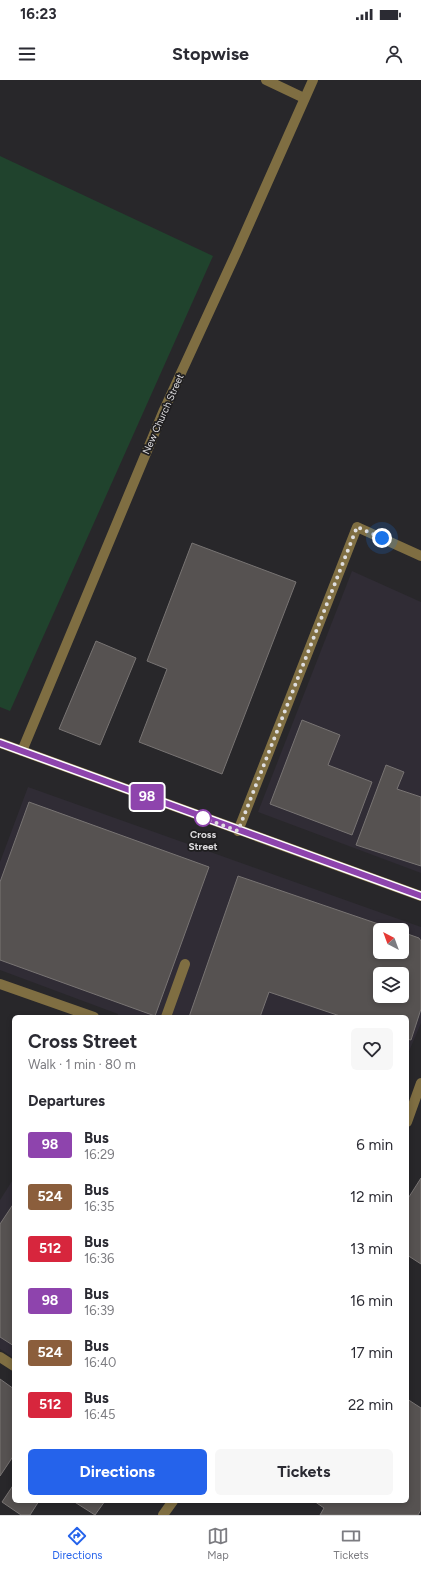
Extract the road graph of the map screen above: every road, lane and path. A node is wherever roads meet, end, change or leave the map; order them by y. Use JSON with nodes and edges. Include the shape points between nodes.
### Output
{"nodes":[{"id":1,"x":266,"y":80,"type":"edge"},
{"id":2,"x":313,"y":80,"type":"edge"},
{"id":3,"x":304,"y":98,"type":"junction"},
{"id":4,"x":421,"y":556,"type":"edge"},
{"id":5,"x":0,"y":743,"type":"edge"},
{"id":6,"x":22,"y":751,"type":"junction"},
{"id":7,"x":238,"y":831,"type":"junction"},
{"id":8,"x":421,"y":896,"type":"edge"},
{"id":9,"x":185,"y":964,"type":"dead end"},
{"id":10,"x":0,"y":984,"type":"edge"},
{"id":11,"x":88,"y":1015,"type":"edge"},
{"id":12,"x":167,"y":1015,"type":"edge"},
{"id":13,"x":421,"y":1082,"type":"edge"},
{"id":14,"x":409,"y":1116,"type":"edge"},
{"id":15,"x":0,"y":1357,"type":"edge"},
{"id":16,"x":12,"y":1365,"type":"edge"},
{"id":17,"x":172,"y":1503,"type":"edge"},
{"id":18,"x":163,"y":1515,"type":"edge"}],
"edges":[{"from":1,"to":3,"type":"street"},
{"from":2,"to":3,"type":"street","name":"New Church Street"},
{"from":3,"to":6,"type":"street","name":"New Church Street","via":[[164,410]]},
{"from":4,"to":7,"type":"street","via":[[357,527]]},
{"from":5,"to":6,"type":"street"},
{"from":6,"to":7,"type":"street"},
{"from":7,"to":8,"type":"street"},
{"from":9,"to":12,"type":"street"},
{"from":10,"to":11,"type":"street"},
{"from":13,"to":14,"type":"street"},
{"from":15,"to":16,"type":"street"},
{"from":17,"to":18,"type":"street"}]}
